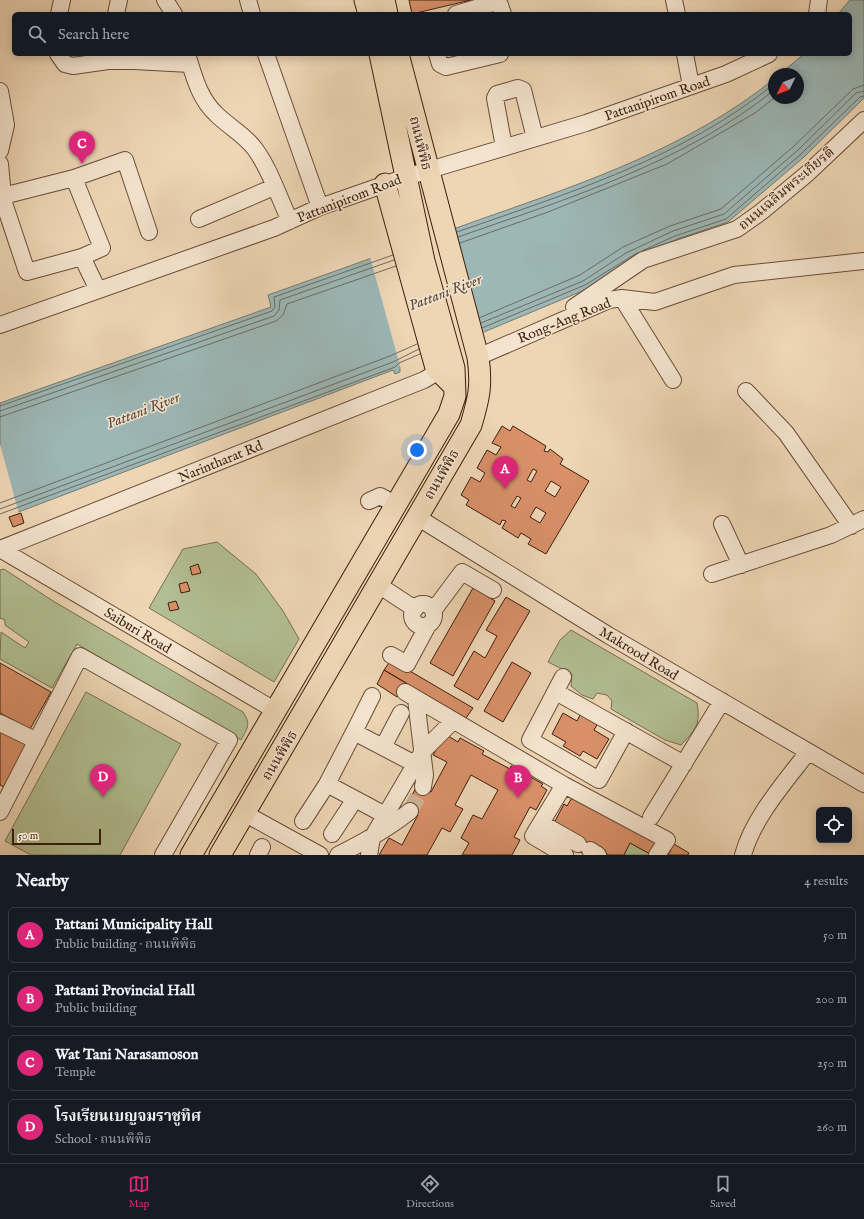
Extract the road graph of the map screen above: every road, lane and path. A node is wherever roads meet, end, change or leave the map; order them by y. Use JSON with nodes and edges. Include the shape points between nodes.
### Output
{"nodes":[{"id":1,"x":62,"y":0,"type":"edge"},
{"id":2,"x":119,"y":0,"type":"edge"},
{"id":3,"x":165,"y":0,"type":"edge"},
{"id":4,"x":248,"y":0,"type":"edge"},
{"id":5,"x":365,"y":0,"type":"edge"},
{"id":6,"x":384,"y":0,"type":"edge"},
{"id":7,"x":674,"y":0,"type":"edge"},
{"id":8,"x":819,"y":0,"type":"edge"},
{"id":9,"x":59,"y":12,"type":"edge"},
{"id":10,"x":116,"y":12,"type":"edge"},
{"id":11,"x":173,"y":12,"type":"edge"},
{"id":12,"x":251,"y":12,"type":"edge"},
{"id":13,"x":368,"y":12,"type":"edge"},
{"id":14,"x":387,"y":12,"type":"edge"},
{"id":15,"x":463,"y":12,"type":"edge"},
{"id":16,"x":502,"y":12,"type":"edge"},
{"id":17,"x":677,"y":12,"type":"edge"},
{"id":18,"x":818,"y":12,"type":"edge"},
{"id":19,"x":59,"y":56,"type":"edge"},
{"id":20,"x":267,"y":56,"type":"edge"},
{"id":21,"x":380,"y":56,"type":"edge"},
{"id":22,"x":399,"y":56,"type":"edge"},
{"id":23,"x":438,"y":56,"type":"edge"},
{"id":24,"x":492,"y":56,"type":"edge"},
{"id":25,"x":685,"y":56,"type":"edge"},
{"id":26,"x":765,"y":56,"type":"edge"},
{"id":27,"x":108,"y":57,"type":"edge"},
{"id":28,"x":189,"y":59,"type":"edge"},
{"id":29,"x":691,"y":86,"type":"junction"},
{"id":30,"x":0,"y":91,"type":"edge"},
{"id":31,"x":864,"y":120,"type":"edge"},
{"id":32,"x":535,"y":138,"type":"junction"},
{"id":33,"x":504,"y":147,"type":"junction"},
{"id":34,"x":0,"y":151,"type":"edge"},
{"id":35,"x":0,"y":164,"type":"edge"},
{"id":36,"x":406,"y":177,"type":"junction"},
{"id":37,"x":74,"y":178,"type":"junction"},
{"id":38,"x":430,"y":179,"type":"junction"},
{"id":39,"x":385,"y":184,"type":"junction"},
{"id":40,"x":274,"y":187,"type":"junction"},
{"id":41,"x":3,"y":196,"type":"junction"},
{"id":42,"x":320,"y":207,"type":"junction"},
{"id":43,"x":199,"y":219,"type":"dead end"},
{"id":44,"x":290,"y":221,"type":"junction"},
{"id":45,"x":149,"y":232,"type":"dead end"},
{"id":46,"x":82,"y":257,"type":"junction"},
{"id":47,"x":864,"y":261,"type":"edge"},
{"id":48,"x":98,"y":290,"type":"junction"},
{"id":49,"x":622,"y":298,"type":"junction"},
{"id":50,"x":554,"y":322,"type":"junction"},
{"id":51,"x":0,"y":324,"type":"edge"},
{"id":52,"x":477,"y":352,"type":"junction"},
{"id":53,"x":442,"y":366,"type":"junction"},
{"id":54,"x":673,"y":380,"type":"dead end"},
{"id":55,"x":746,"y":391,"type":"dead end"},
{"id":56,"x":369,"y":501,"type":"dead end"},
{"id":57,"x":395,"y":504,"type":"junction"},
{"id":58,"x":416,"y":517,"type":"junction"},
{"id":59,"x":857,"y":522,"type":"edge"},
{"id":60,"x":722,"y":524,"type":"dead end"},
{"id":61,"x":0,"y":549,"type":"edge"},
{"id":62,"x":741,"y":564,"type":"junction"},
{"id":63,"x":356,"y":572,"type":"junction"},
{"id":64,"x":712,"y":574,"type":"dead end"},
{"id":65,"x":377,"y":584,"type":"junction"},
{"id":66,"x":493,"y":590,"type":"dead end"},
{"id":67,"x":431,"y":618,"type":"junction"},
{"id":68,"x":315,"y":642,"type":"junction"},
{"id":69,"x":337,"y":654,"type":"junction"},
{"id":70,"x":391,"y":655,"type":"dead end"},
{"id":71,"x":563,"y":677,"type":"dead end"},
{"id":72,"x":556,"y":692,"type":"junction"},
{"id":73,"x":372,"y":696,"type":"dead end"},
{"id":74,"x":722,"y":701,"type":"junction"},
{"id":75,"x":401,"y":713,"type":"dead end"},
{"id":76,"x":273,"y":717,"type":"junction"},
{"id":77,"x":453,"y":721,"type":"junction"},
{"id":78,"x":0,"y":723,"type":"edge"},
{"id":79,"x":626,"y":731,"type":"junction"},
{"id":80,"x":354,"y":732,"type":"junction"},
{"id":81,"x":290,"y":735,"type":"junction"},
{"id":82,"x":37,"y":740,"type":"junction"},
{"id":83,"x":383,"y":747,"type":"junction"},
{"id":84,"x":808,"y":752,"type":"junction"},
{"id":85,"x":419,"y":757,"type":"junction"},
{"id":86,"x":684,"y":764,"type":"junction"},
{"id":87,"x":327,"y":784,"type":"junction"},
{"id":88,"x":864,"y":784,"type":"edge"},
{"id":89,"x":564,"y":785,"type":"junction"},
{"id":90,"x":423,"y":787,"type":"tunnel mouth"},
{"id":91,"x":202,"y":789,"type":"junction"},
{"id":92,"x":355,"y":799,"type":"junction"},
{"id":93,"x":223,"y":801,"type":"junction"},
{"id":94,"x":410,"y":811,"type":"tunnel mouth"},
{"id":95,"x":0,"y":812,"type":"edge"},
{"id":96,"x":244,"y":813,"type":"junction"},
{"id":97,"x":386,"y":816,"type":"junction"},
{"id":98,"x":651,"y":817,"type":"dead end"},
{"id":99,"x":303,"y":821,"type":"dead end"},
{"id":100,"x":541,"y":823,"type":"junction"},
{"id":101,"x":332,"y":834,"type":"dead end"},
{"id":102,"x":372,"y":838,"type":"junction"},
{"id":103,"x":296,"y":849,"type":"edge"},
{"id":104,"x":589,"y":850,"type":"edge"},
{"id":105,"x":163,"y":855,"type":"edge"},
{"id":106,"x":191,"y":855,"type":"edge"},
{"id":107,"x":220,"y":855,"type":"edge"},
{"id":108,"x":320,"y":855,"type":"edge"},
{"id":109,"x":338,"y":855,"type":"edge"},
{"id":110,"x":369,"y":855,"type":"edge"},
{"id":111,"x":565,"y":855,"type":"edge"},
{"id":112,"x":657,"y":855,"type":"edge"},
{"id":113,"x":743,"y":855,"type":"edge"}],
"edges":[{"from":1,"to":9,"type":"street"},
{"from":2,"to":10,"type":"street"},
{"from":3,"to":11,"type":"street"},
{"from":4,"to":12,"type":"street"},
{"from":5,"to":13,"type":"main road"},
{"from":6,"to":14,"type":"main road"},
{"from":7,"to":17,"type":"street"},
{"from":8,"to":18,"type":"street"},
{"from":15,"to":16,"type":"street","via":[[496,2]]},
{"from":19,"to":27,"type":"street","via":[[65,64],[73,66]]},
{"from":20,"to":42,"type":"street"},
{"from":21,"to":36,"type":"main road","name":"ถนนพิพิธ"},
{"from":22,"to":38,"type":"main road","name":"ถนนพิพิธ"},
{"from":23,"to":24,"type":"street","via":[[440,64],[446,67]]},
{"from":25,"to":29,"type":"street"},
{"from":26,"to":29,"type":"street","name":"Pattanipirom Road","via":[[726,74]]},
{"from":27,"to":28,"type":"street"},
{"from":28,"to":40,"type":"street","via":[[196,85],[205,101],[255,149]]},
{"from":29,"to":32,"type":"street","name":"Pattanipirom Road"},
{"from":30,"to":34,"type":"street","via":[[6,125]]},
{"from":31,"to":50,"type":"street","name":"ถนนเฉลิมพระเกียรติ","via":[[808,173],[737,229],[643,260]]},
{"from":32,"to":33,"type":"street","name":"Pattanipirom Road"},
{"from":32,"to":33,"type":"street","via":[[523,90],[518,88],[497,94],[494,98]]},
{"from":33,"to":38,"type":"street","name":"Pattanipirom Road"},
{"from":35,"to":41,"type":"street"},
{"from":36,"to":38,"type":"street","name":"Pattanipirom Road"},
{"from":36,"to":39,"type":"street","name":"Pattanipirom Road"},
{"from":36,"to":53,"type":"main road","name":"ถนนพิพิธ"},
{"from":37,"to":41,"type":"street"},
{"from":37,"to":45,"type":"street","via":[[125,160]]},
{"from":37,"to":46,"type":"street","via":[[102,248]]},
{"from":38,"to":52,"type":"main road","name":"ถนนพิพิธ"},
{"from":39,"to":42,"type":"street","name":"Pattanipirom Road"},
{"from":39,"to":53,"type":"main road","name":"ถนนพิพิธ"},
{"from":40,"to":43,"type":"street"},
{"from":40,"to":44,"type":"street"},
{"from":41,"to":46,"type":"street","via":[[27,272]]},
{"from":42,"to":44,"type":"street","name":"Pattanipirom Road"},
{"from":44,"to":48,"type":"street","name":"Pattanipirom Road"},
{"from":46,"to":48,"type":"street"},
{"from":47,"to":49,"type":"street","name":"Rong-Ang Road","via":[[734,275],[655,302]]},
{"from":48,"to":51,"type":"street","name":"Pattanipirom Road"},
{"from":49,"to":50,"type":"street","name":"Rong-Ang Road","via":[[609,300]]},
{"from":49,"to":54,"type":"street"},
{"from":50,"to":52,"type":"street","name":"Rong-Ang Road"},
{"from":52,"to":58,"type":"main road","name":"ถนนพิพิธ","via":[[481,378],[479,399],[471,424]]},
{"from":53,"to":57,"type":"main road","name":"ถนนพิพิธ","via":[[454,368],[455,396],[449,414]]},
{"from":53,"to":61,"type":"street","name":"Narintharat Rd","via":[[424,380]]},
{"from":55,"to":59,"type":"street","via":[[786,433]]},
{"from":56,"to":57,"type":"street","via":[[380,496]]},
{"from":57,"to":58,"type":"main road"},
{"from":57,"to":63,"type":"main road","name":"ถนนพิพิธ"},
{"from":58,"to":65,"type":"main road","name":"ถนนพิพิธ"},
{"from":58,"to":74,"type":"street","name":"Makrood Road","via":[[608,635]]},
{"from":59,"to":62,"type":"street","via":[[831,535]]},
{"from":60,"to":62,"type":"street"},
{"from":61,"to":76,"type":"street","name":"Saiburi Road"},
{"from":62,"to":64,"type":"street"},
{"from":63,"to":65,"type":"main road"},
{"from":63,"to":68,"type":"main road","name":"ถนนพิพิธ"},
{"from":65,"to":67,"type":"street","via":[[414,609],[414,620],[422,626]]},
{"from":65,"to":69,"type":"main road","name":"ถนนพิพิธ"},
{"from":66,"to":67,"type":"street","via":[[462,572]]},
{"from":67,"to":70,"type":"street","via":[[407,664]]},
{"from":68,"to":69,"type":"main road"},
{"from":68,"to":76,"type":"main road","name":"ถนนพิพิธ"},
{"from":69,"to":81,"type":"main road","name":"ถนนพิพิธ"},
{"from":71,"to":72,"type":"street"},
{"from":72,"to":79,"type":"street"},
{"from":72,"to":79,"type":"street","via":[[530,740],[599,780]]},
{"from":73,"to":80,"type":"street"},
{"from":74,"to":84,"type":"street","name":"Makrood Road"},
{"from":74,"to":86,"type":"street"},
{"from":75,"to":83,"type":"street"},
{"from":76,"to":81,"type":"main road"},
{"from":76,"to":93,"type":"main road","name":"ถนนพิพิธ"},
{"from":77,"to":85,"type":"street"},
{"from":77,"to":85,"type":"street","via":[[410,695]]},
{"from":77,"to":89,"type":"street"},
{"from":78,"to":82,"type":"street"},
{"from":79,"to":86,"type":"street"},
{"from":80,"to":83,"type":"street"},
{"from":80,"to":87,"type":"street"},
{"from":81,"to":96,"type":"main road","name":"ถนนพิพิธ"},
{"from":82,"to":91,"type":"street","via":[[80,656],[228,740]]},
{"from":82,"to":95,"type":"street"},
{"from":83,"to":85,"type":"street"},
{"from":84,"to":88,"type":"street","name":"Makrood Road"},
{"from":84,"to":113,"type":"street","via":[[776,793],[747,840]]},
{"from":85,"to":90,"type":"street","via":[[425,775]]},
{"from":85,"to":97,"type":"street"},
{"from":86,"to":98,"type":"street"},
{"from":87,"to":92,"type":"street"},
{"from":87,"to":99,"type":"street"},
{"from":89,"to":100,"type":"street"},
{"from":89,"to":112,"type":"street","via":[[667,840]]},
{"from":91,"to":93,"type":"street"},
{"from":91,"to":105,"type":"street"},
{"from":92,"to":97,"type":"street"},
{"from":92,"to":101,"type":"street"},
{"from":93,"to":96,"type":"main road"},
{"from":93,"to":106,"type":"main road","name":"ถนนพิพิธ"},
{"from":94,"to":102,"type":"street"},
{"from":96,"to":103,"type":"street"},
{"from":96,"to":107,"type":"main road","name":"ถนนพิพิธ"},
{"from":97,"to":102,"type":"street"},
{"from":100,"to":104,"type":"street"},
{"from":100,"to":111,"type":"street","via":[[533,836]]},
{"from":102,"to":109,"type":"street"},
{"from":102,"to":110,"type":"street"},
{"from":103,"to":108,"type":"street"}]}
